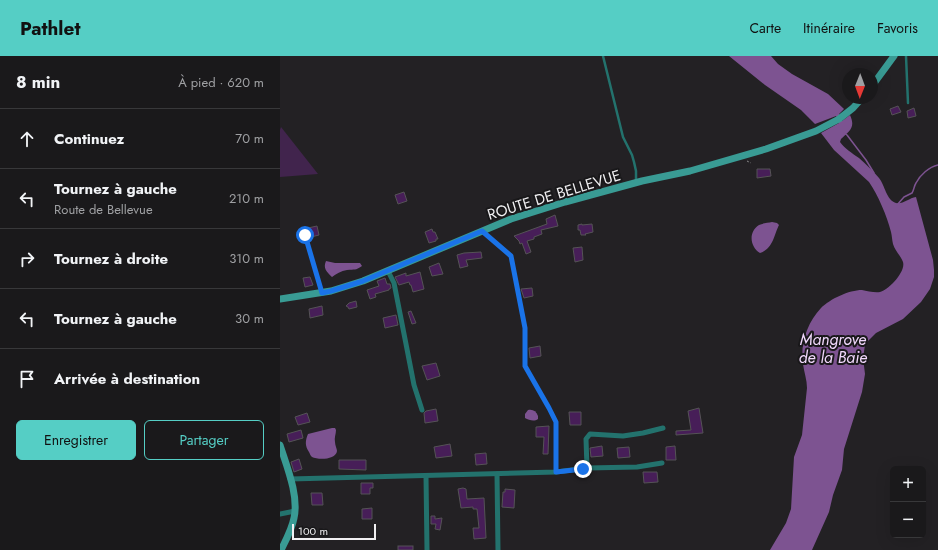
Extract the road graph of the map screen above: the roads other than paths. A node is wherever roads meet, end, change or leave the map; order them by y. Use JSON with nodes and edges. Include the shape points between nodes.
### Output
{"nodes":[{"id":1,"x":604,"y":56,"type":"edge"},
{"id":2,"x":894,"y":56,"type":"edge"},
{"id":3,"x":906,"y":56,"type":"edge"},
{"id":4,"x":878,"y":78,"type":"edge"},
{"id":5,"x":857,"y":104,"type":"edge"},
{"id":6,"x":908,"y":104,"type":"dead end"},
{"id":7,"x":636,"y":183,"type":"junction"},
{"id":8,"x":305,"y":230,"type":"dead end"},
{"id":9,"x":388,"y":271,"type":"junction"},
{"id":10,"x":322,"y":293,"type":"junction"},
{"id":11,"x":280,"y":299,"type":"edge"},
{"id":12,"x":422,"y":410,"type":"dead end"},
{"id":13,"x":663,"y":428,"type":"dead end"},
{"id":14,"x":280,"y":445,"type":"edge"},
{"id":15,"x":662,"y":463,"type":"dead end"},
{"id":16,"x":587,"y":468,"type":"junction"},
{"id":17,"x":497,"y":474,"type":"junction"},
{"id":18,"x":426,"y":476,"type":"junction"},
{"id":19,"x":290,"y":479,"type":"junction"},
{"id":20,"x":295,"y":511,"type":"junction"},
{"id":21,"x":280,"y":514,"type":"edge"},
{"id":22,"x":281,"y":550,"type":"edge"},
{"id":23,"x":427,"y":550,"type":"edge"},
{"id":24,"x":498,"y":550,"type":"edge"}],
"edges":[{"from":1,"to":7,"type":"lane","via":[[623,137],[634,162]]},
{"from":2,"to":4,"type":"main road"},
{"from":3,"to":6,"type":"lane"},
{"from":5,"to":7,"type":"main road","name":"ROUTE DE BELLEVUE","via":[[816,131],[766,149],[690,171]]},
{"from":7,"to":9,"type":"main road","name":"ROUTE DE BELLEVUE","via":[[511,219]]},
{"from":8,"to":10,"type":"lane"},
{"from":9,"to":10,"type":"main road","name":"ROUTE DE BELLEVUE"},
{"from":9,"to":12,"type":"street","via":[[394,283],[414,385]]},
{"from":10,"to":11,"type":"main road","name":"ROUTE DE BELLEVUE"},
{"from":13,"to":16,"type":"street","via":[[623,436],[590,434],[586,439]]},
{"from":14,"to":19,"type":"main road"},
{"from":15,"to":16,"type":"street","via":[[637,467]]},
{"from":16,"to":17,"type":"street"},
{"from":17,"to":18,"type":"street"},
{"from":17,"to":24,"type":"street"},
{"from":18,"to":19,"type":"street"},
{"from":18,"to":23,"type":"street"},
{"from":19,"to":20,"type":"main road"},
{"from":20,"to":21,"type":"street"},
{"from":20,"to":22,"type":"main road","via":[[292,526]]}]}
